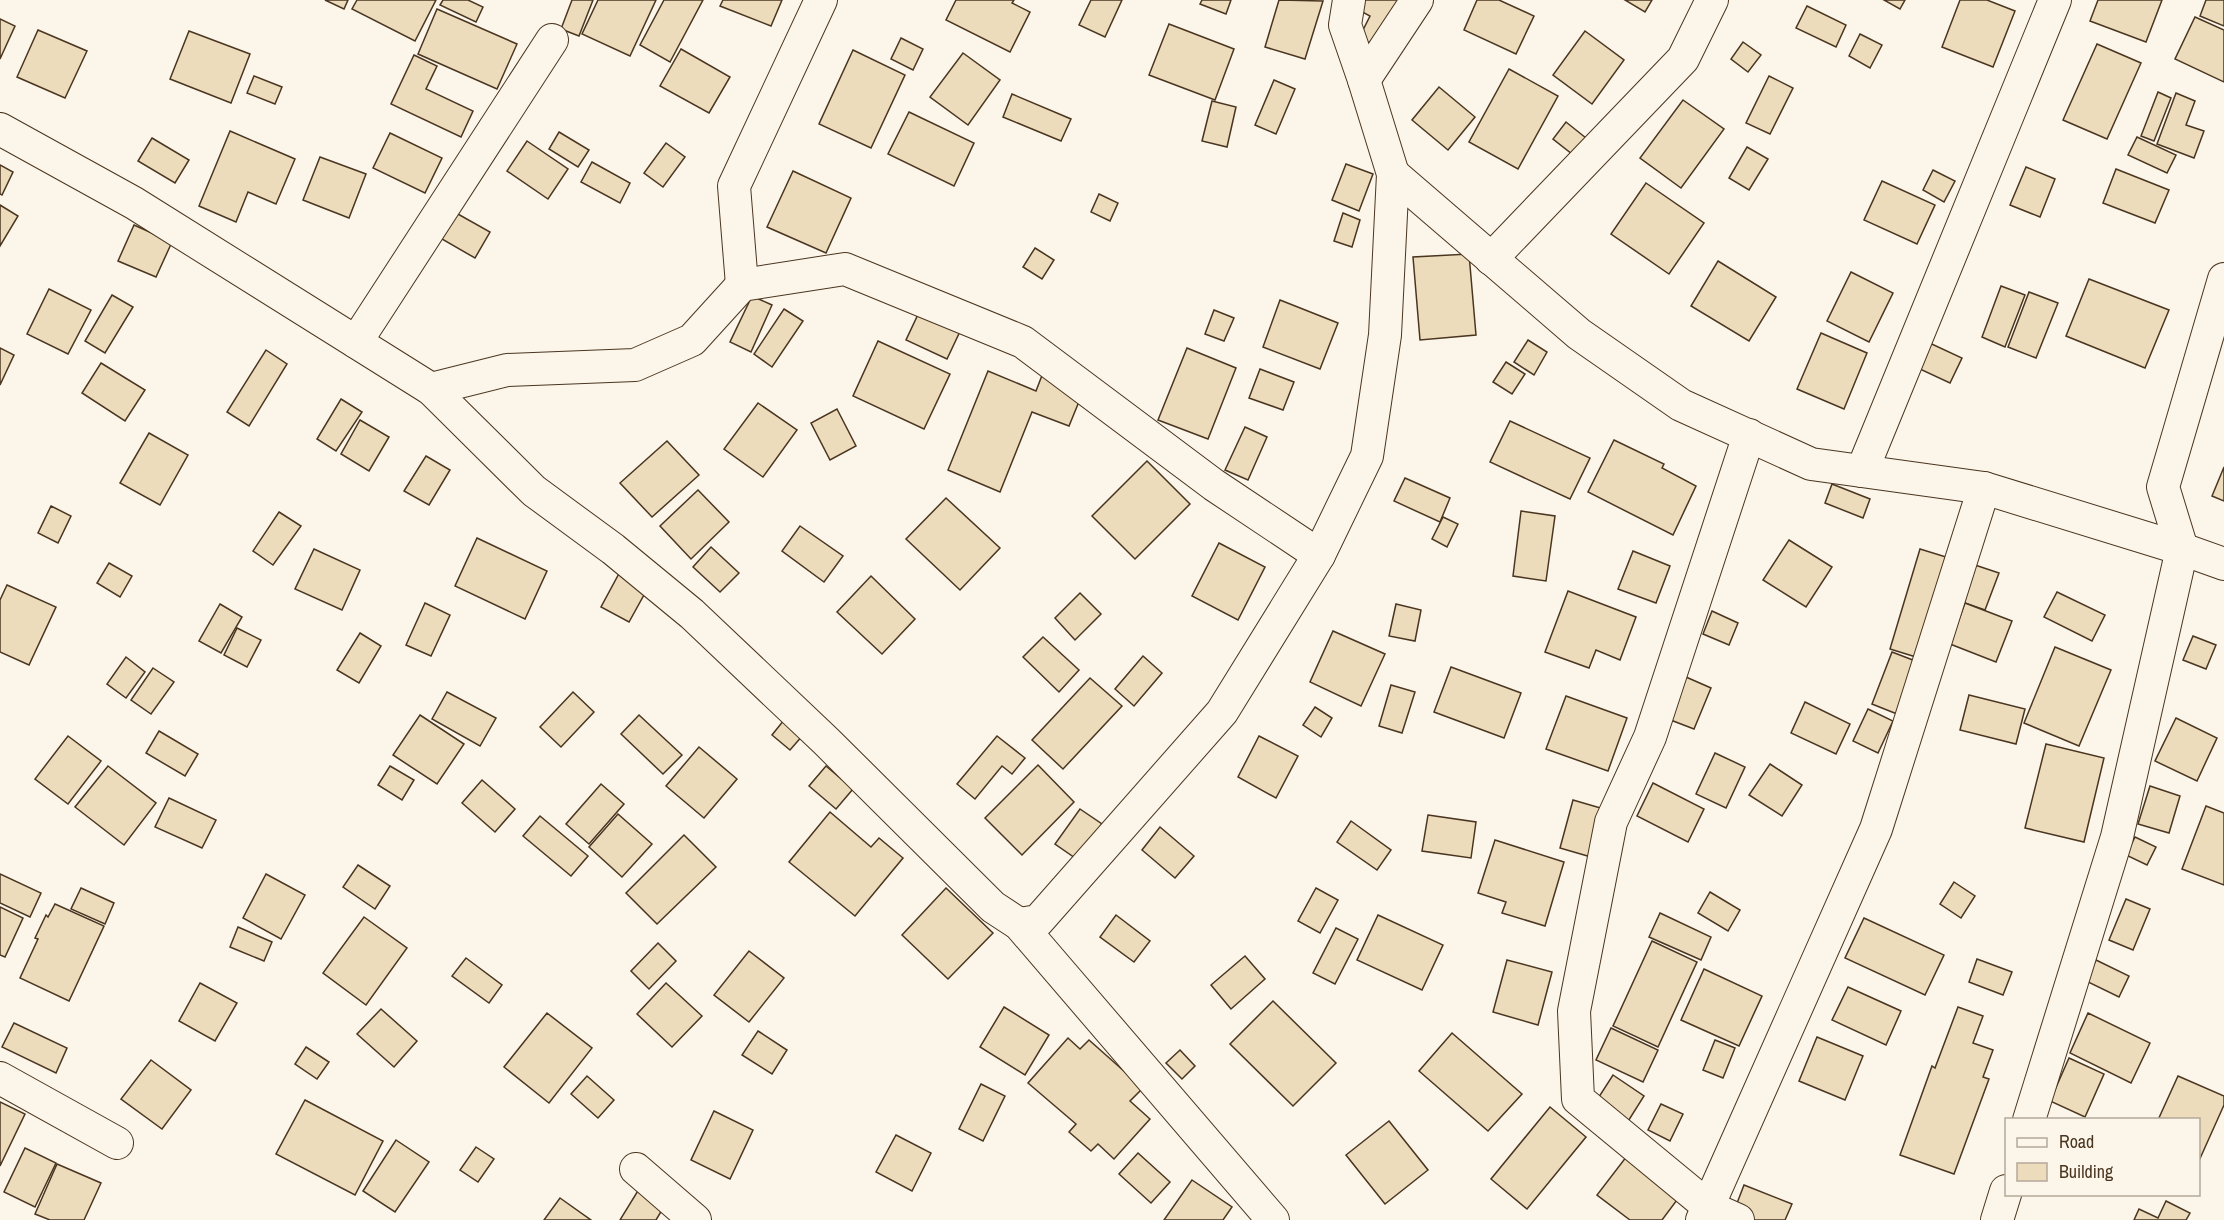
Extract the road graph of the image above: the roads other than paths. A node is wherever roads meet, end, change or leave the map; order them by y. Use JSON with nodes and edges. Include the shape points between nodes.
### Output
{"nodes":[{"id":1,"x":822,"y":0,"type":"edge"},
{"id":2,"x":1349,"y":0,"type":"edge"},
{"id":3,"x":1417,"y":0,"type":"edge"},
{"id":4,"x":1712,"y":0,"type":"edge"},
{"id":5,"x":2055,"y":0,"type":"edge"},
{"id":6,"x":552,"y":40,"type":"dead end"},
{"id":7,"x":1364,"y":80,"type":"junction"},
{"id":8,"x":0,"y":129,"type":"edge"},
{"id":9,"x":1393,"y":174,"type":"junction"},
{"id":10,"x":1491,"y":259,"type":"junction"},
{"id":11,"x":2224,"y":279,"type":"edge"},
{"id":12,"x":742,"y":285,"type":"junction"},
{"id":13,"x":357,"y":342,"type":"junction"},
{"id":14,"x":431,"y":388,"type":"junction"},
{"id":15,"x":1749,"y":435,"type":"junction"},
{"id":16,"x":1862,"y":471,"type":"junction"},
{"id":17,"x":1984,"y":488,"type":"junction"},
{"id":18,"x":2182,"y":549,"type":"junction"},
{"id":19,"x":1319,"y":555,"type":"junction"},
{"id":20,"x":2224,"y":564,"type":"edge"},
{"id":21,"x":1019,"y":924,"type":"junction"},
{"id":22,"x":0,"y":1078,"type":"edge"},
{"id":23,"x":2029,"y":1118,"type":"edge"},
{"id":24,"x":117,"y":1143,"type":"dead end"},
{"id":25,"x":636,"y":1169,"type":"dead end"},
{"id":26,"x":2005,"y":1196,"type":"edge"},
{"id":27,"x":1706,"y":1214,"type":"edge"},
{"id":28,"x":695,"y":1220,"type":"edge"},
{"id":29,"x":1273,"y":1220,"type":"edge"},
{"id":30,"x":1738,"y":1220,"type":"edge"},
{"id":31,"x":1997,"y":1220,"type":"edge"}],
"edges":[{"from":1,"to":12,"type":"street","via":[[734,186]]},
{"from":2,"to":7,"type":"street","via":[[1345,25]]},
{"from":3,"to":7,"type":"street"},
{"from":4,"to":10,"type":"street","via":[[1683,59]]},
{"from":5,"to":16,"type":"street"},
{"from":6,"to":13,"type":"street"},
{"from":7,"to":9,"type":"street"},
{"from":8,"to":13,"type":"street","via":[[134,203]]},
{"from":9,"to":10,"type":"street"},
{"from":9,"to":19,"type":"street","via":[[1385,335],[1367,456]]},
{"from":10,"to":15,"type":"street","via":[[1579,334],[1681,405]]},
{"from":11,"to":18,"type":"street","via":[[2163,487]]},
{"from":12,"to":14,"type":"street","via":[[692,340],[635,365],[507,370]]},
{"from":12,"to":19,"type":"street","via":[[844,269],[1023,342],[1214,485]]},
{"from":13,"to":14,"type":"street"},
{"from":14,"to":21,"type":"street","via":[[534,491],[692,614],[993,907]]},
{"from":15,"to":16,"type":"street","via":[[1811,464]]},
{"from":15,"to":27,"type":"street","via":[[1650,737],[1611,822],[1574,1011],[1578,1099]]},
{"from":16,"to":17,"type":"street"},
{"from":17,"to":18,"type":"street"},
{"from":17,"to":27,"type":"street","via":[[1876,829]]},
{"from":18,"to":20,"type":"street"},
{"from":18,"to":23,"type":"street","via":[[2117,837]]},
{"from":19,"to":21,"type":"street","via":[[1222,712],[1038,921]]},
{"from":21,"to":29,"type":"street"},
{"from":22,"to":24,"type":"street"},
{"from":25,"to":28,"type":"street"},
{"from":26,"to":31,"type":"street"},
{"from":27,"to":30,"type":"street"}]}
